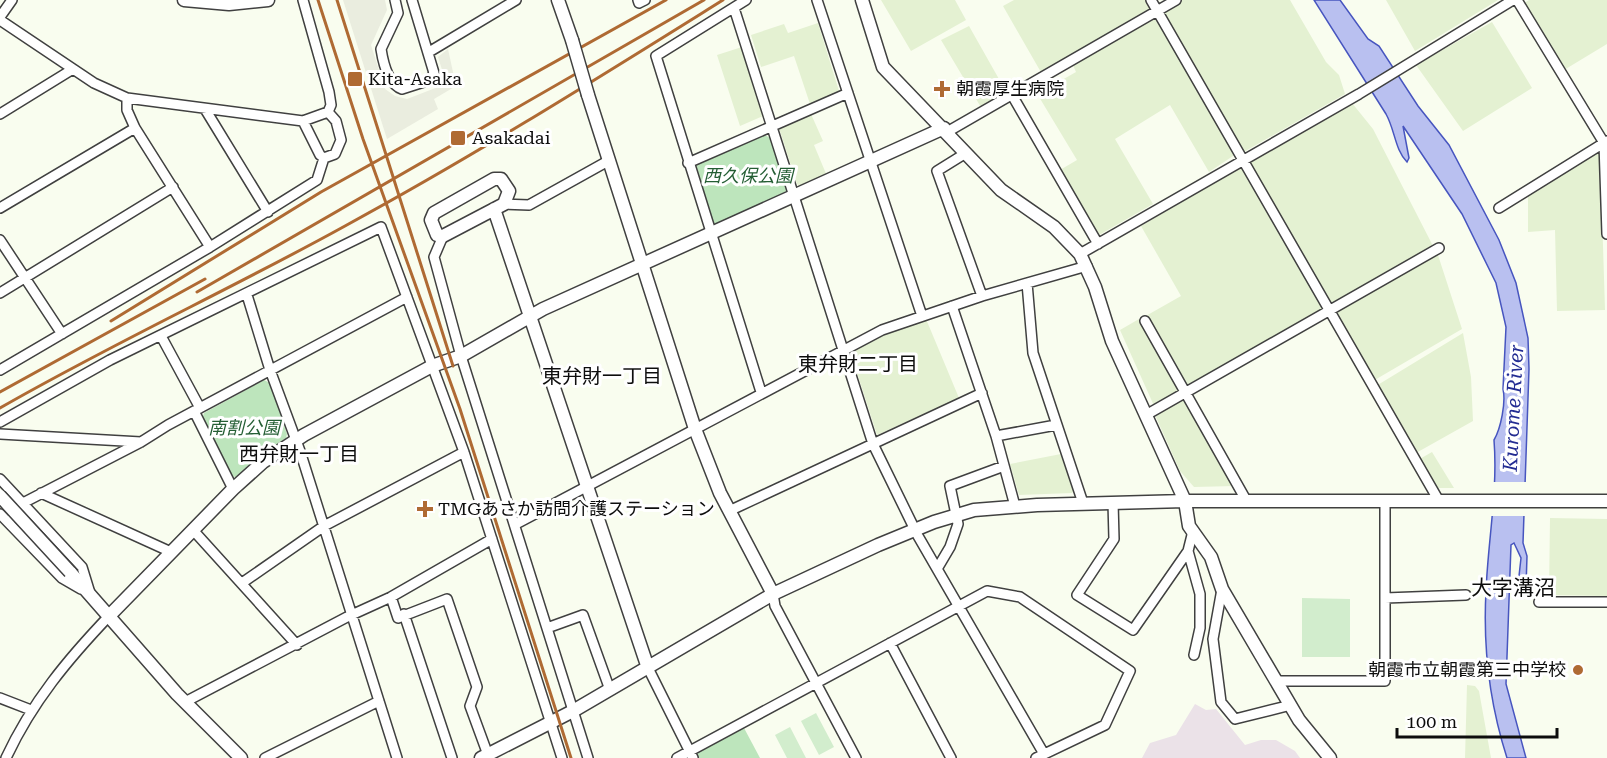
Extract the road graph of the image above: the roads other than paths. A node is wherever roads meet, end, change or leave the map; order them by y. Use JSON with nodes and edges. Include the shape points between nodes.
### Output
{"nodes":[{"id":1,"x":12,"y":0,"type":"edge"},
{"id":2,"x":184,"y":0,"type":"edge"},
{"id":3,"x":268,"y":0,"type":"edge"},
{"id":4,"x":303,"y":0,"type":"edge"},
{"id":5,"x":394,"y":0,"type":"edge"},
{"id":6,"x":412,"y":0,"type":"edge"},
{"id":7,"x":516,"y":0,"type":"edge"},
{"id":8,"x":558,"y":0,"type":"edge"},
{"id":9,"x":638,"y":0,"type":"edge"},
{"id":10,"x":645,"y":0,"type":"edge"},
{"id":11,"x":746,"y":0,"type":"edge"},
{"id":12,"x":817,"y":0,"type":"edge"},
{"id":13,"x":862,"y":0,"type":"edge"},
{"id":14,"x":1151,"y":0,"type":"edge"},
{"id":15,"x":1176,"y":0,"type":"edge"},
{"id":16,"x":1515,"y":0,"type":"edge"},
{"id":17,"x":734,"y":8,"type":"junction"},
{"id":18,"x":1157,"y":10,"type":"junction"},
{"id":19,"x":398,"y":13,"type":"junction"},
{"id":20,"x":418,"y":18,"type":"junction"},
{"id":21,"x":0,"y":19,"type":"edge"},
{"id":22,"x":429,"y":52,"type":"junction"},
{"id":23,"x":72,"y":69,"type":"junction"},
{"id":24,"x":848,"y":93,"type":"junction"},
{"id":25,"x":1012,"y":95,"type":"junction"},
{"id":26,"x":127,"y":98,"type":"junction"},
{"id":27,"x":205,"y":109,"type":"junction"},
{"id":28,"x":328,"y":112,"type":"junction"},
{"id":29,"x":0,"y":114,"type":"edge"},
{"id":30,"x":303,"y":121,"type":"junction"},
{"id":31,"x":772,"y":126,"type":"junction"},
{"id":32,"x":135,"y":128,"type":"junction"},
{"id":33,"x":945,"y":130,"type":"junction"},
{"id":34,"x":1605,"y":142,"type":"edge"},
{"id":35,"x":966,"y":153,"type":"junction"},
{"id":36,"x":324,"y":158,"type":"junction"},
{"id":37,"x":608,"y":160,"type":"junction"},
{"id":38,"x":1242,"y":161,"type":"junction"},
{"id":39,"x":688,"y":163,"type":"junction"},
{"id":40,"x":870,"y":163,"type":"junction"},
{"id":41,"x":173,"y":188,"type":"junction"},
{"id":42,"x":795,"y":198,"type":"junction"},
{"id":43,"x":499,"y":207,"type":"junction"},
{"id":44,"x":0,"y":208,"type":"edge"},
{"id":45,"x":1499,"y":208,"type":"dead end"},
{"id":46,"x":268,"y":212,"type":"junction"},
{"id":47,"x":1607,"y":234,"type":"edge"},
{"id":48,"x":711,"y":235,"type":"junction"},
{"id":49,"x":443,"y":236,"type":"junction"},
{"id":50,"x":0,"y":240,"type":"edge"},
{"id":51,"x":1098,"y":244,"type":"junction"},
{"id":52,"x":210,"y":247,"type":"junction"},
{"id":53,"x":1439,"y":248,"type":"dead end"},
{"id":54,"x":1080,"y":254,"type":"junction"},
{"id":55,"x":642,"y":266,"type":"junction"},
{"id":56,"x":1087,"y":266,"type":"junction"},
{"id":57,"x":26,"y":278,"type":"junction"},
{"id":58,"x":1027,"y":283,"type":"junction"},
{"id":59,"x":0,"y":293,"type":"edge"},
{"id":60,"x":247,"y":295,"type":"junction"},
{"id":61,"x":982,"y":296,"type":"junction"},
{"id":62,"x":406,"y":297,"type":"junction"},
{"id":63,"x":952,"y":306,"type":"junction"},
{"id":64,"x":1328,"y":309,"type":"junction"},
{"id":65,"x":922,"y":315,"type":"junction"},
{"id":66,"x":530,"y":316,"type":"junction"},
{"id":67,"x":1145,"y":321,"type":"dead end"},
{"id":68,"x":62,"y":334,"type":"junction"},
{"id":69,"x":161,"y":336,"type":"junction"},
{"id":70,"x":844,"y":348,"type":"junction"},
{"id":71,"x":461,"y":356,"type":"junction"},
{"id":72,"x":432,"y":366,"type":"junction"},
{"id":73,"x":0,"y":370,"type":"edge"},
{"id":74,"x":270,"y":370,"type":"junction"},
{"id":75,"x":761,"y":392,"type":"junction"},
{"id":76,"x":982,"y":393,"type":"junction"},
{"id":77,"x":1185,"y":393,"type":"junction"},
{"id":78,"x":197,"y":410,"type":"junction"},
{"id":79,"x":1146,"y":415,"type":"junction"},
{"id":80,"x":0,"y":422,"type":"edge"},
{"id":81,"x":1056,"y":425,"type":"junction"},
{"id":82,"x":695,"y":429,"type":"junction"},
{"id":83,"x":0,"y":434,"type":"edge"},
{"id":84,"x":996,"y":436,"type":"junction"},
{"id":85,"x":295,"y":440,"type":"junction"},
{"id":86,"x":141,"y":442,"type":"junction"},
{"id":87,"x":873,"y":444,"type":"junction"},
{"id":88,"x":464,"y":452,"type":"junction"},
{"id":89,"x":1004,"y":466,"type":"junction"},
{"id":90,"x":0,"y":479,"type":"edge"},
{"id":91,"x":585,"y":487,"type":"junction"},
{"id":92,"x":233,"y":489,"type":"junction"},
{"id":93,"x":41,"y":493,"type":"junction"},
{"id":94,"x":0,"y":496,"type":"edge"},
{"id":95,"x":1246,"y":500,"type":"junction"},
{"id":96,"x":1185,"y":501,"type":"junction"},
{"id":97,"x":1385,"y":501,"type":"junction"},
{"id":98,"x":1439,"y":501,"type":"junction"},
{"id":99,"x":1607,"y":501,"type":"edge"},
{"id":100,"x":1113,"y":502,"type":"junction"},
{"id":101,"x":23,"y":503,"type":"junction"},
{"id":102,"x":1083,"y":503,"type":"junction"},
{"id":103,"x":1015,"y":507,"type":"junction"},
{"id":104,"x":729,"y":511,"type":"junction"},
{"id":105,"x":0,"y":514,"type":"edge"},
{"id":106,"x":957,"y":514,"type":"junction"},
{"id":107,"x":9,"y":523,"type":"junction"},
{"id":108,"x":516,"y":524,"type":"junction"},
{"id":109,"x":324,"y":526,"type":"junction"},
{"id":110,"x":193,"y":530,"type":"junction"},
{"id":111,"x":915,"y":530,"type":"junction"},
{"id":112,"x":1192,"y":531,"type":"junction"},
{"id":113,"x":492,"y":539,"type":"junction"},
{"id":114,"x":1188,"y":550,"type":"junction"},
{"id":115,"x":171,"y":552,"type":"junction"},
{"id":116,"x":937,"y":568,"type":"junction"},
{"id":117,"x":242,"y":584,"type":"junction"},
{"id":118,"x":1222,"y":589,"type":"junction"},
{"id":119,"x":773,"y":594,"type":"junction"},
{"id":120,"x":91,"y":595,"type":"junction"},
{"id":121,"x":1466,"y":596,"type":"dead end"},
{"id":122,"x":391,"y":597,"type":"junction"},
{"id":123,"x":1385,"y":598,"type":"junction"},
{"id":124,"x":1539,"y":602,"type":"dead end"},
{"id":125,"x":1607,"y":602,"type":"edge"},
{"id":126,"x":960,"y":605,"type":"junction"},
{"id":127,"x":404,"y":614,"type":"junction"},
{"id":128,"x":110,"y":615,"type":"junction"},
{"id":129,"x":352,"y":616,"type":"junction"},
{"id":130,"x":547,"y":628,"type":"junction"},
{"id":131,"x":890,"y":643,"type":"junction"},
{"id":132,"x":297,"y":645,"type":"junction"},
{"id":133,"x":1194,"y":655,"type":"dead end"},
{"id":134,"x":648,"y":668,"type":"junction"},
{"id":135,"x":1276,"y":681,"type":"junction"},
{"id":136,"x":816,"y":682,"type":"junction"},
{"id":137,"x":610,"y":690,"type":"junction"},
{"id":138,"x":0,"y":699,"type":"edge"},
{"id":139,"x":379,"y":701,"type":"junction"},
{"id":140,"x":185,"y":702,"type":"junction"},
{"id":141,"x":1291,"y":705,"type":"junction"},
{"id":142,"x":31,"y":710,"type":"junction"},
{"id":143,"x":573,"y":711,"type":"junction"},
{"id":144,"x":550,"y":723,"type":"junction"},
{"id":145,"x":692,"y":755,"type":"edge"},
{"id":146,"x":0,"y":756,"type":"edge"},
{"id":147,"x":484,"y":756,"type":"edge"},
{"id":148,"x":1040,"y":756,"type":"edge"},
{"id":149,"x":6,"y":758,"type":"edge"},
{"id":150,"x":241,"y":758,"type":"edge"},
{"id":151,"x":265,"y":758,"type":"edge"},
{"id":152,"x":397,"y":758,"type":"edge"},
{"id":153,"x":452,"y":758,"type":"edge"},
{"id":154,"x":562,"y":758,"type":"edge"},
{"id":155,"x":588,"y":758,"type":"edge"},
{"id":156,"x":677,"y":758,"type":"edge"},
{"id":157,"x":856,"y":758,"type":"edge"},
{"id":158,"x":951,"y":758,"type":"edge"},
{"id":159,"x":1330,"y":758,"type":"edge"}],
"edges":[{"from":1,"to":21,"type":"street"},
{"from":2,"to":3,"type":"street","via":[[229,4]]},
{"from":4,"to":28,"type":"street","via":[[329,92]]},
{"from":5,"to":19,"type":"street"},
{"from":6,"to":20,"type":"street"},
{"from":7,"to":22,"type":"street"},
{"from":8,"to":37,"type":"street","bridge":true},
{"from":9,"to":10,"type":"street"},
{"from":11,"to":17,"type":"street"},
{"from":12,"to":24,"type":"street"},
{"from":13,"to":33,"type":"street","via":[[882,67]]},
{"from":14,"to":18,"type":"street"},
{"from":15,"to":18,"type":"street"},
{"from":16,"to":34,"type":"street"},
{"from":16,"to":38,"type":"street"},
{"from":17,"to":31,"type":"street"},
{"from":17,"to":39,"type":"street","via":[[656,56]]},
{"from":18,"to":25,"type":"street"},
{"from":18,"to":38,"type":"street"},
{"from":19,"to":20,"type":"street","via":[[411,13]]},
{"from":19,"to":22,"type":"street","via":[[381,49],[394,85],[407,88],[429,80],[434,69]]},
{"from":20,"to":22,"type":"street"},
{"from":21,"to":23,"type":"street"},
{"from":23,"to":26,"type":"street"},
{"from":23,"to":29,"type":"street"},
{"from":24,"to":31,"type":"street"},
{"from":24,"to":40,"type":"street"},
{"from":25,"to":33,"type":"street"},
{"from":25,"to":51,"type":"street"},
{"from":26,"to":27,"type":"street"},
{"from":26,"to":32,"type":"street","via":[[127,110]]},
{"from":27,"to":30,"type":"street"},
{"from":27,"to":46,"type":"street"},
{"from":28,"to":30,"type":"street"},
{"from":28,"to":36,"type":"street","via":[[336,122],[341,140],[335,154]]},
{"from":30,"to":36,"type":"street"},
{"from":31,"to":39,"type":"street"},
{"from":31,"to":42,"type":"street"},
{"from":32,"to":41,"type":"street"},
{"from":32,"to":44,"type":"street"},
{"from":33,"to":35,"type":"street"},
{"from":33,"to":40,"type":"street"},
{"from":34,"to":45,"type":"street"},
{"from":34,"to":47,"type":"street"},
{"from":35,"to":54,"type":"street","via":[[1009,198],[1054,227]]},
{"from":35,"to":61,"type":"street","via":[[937,171]]},
{"from":36,"to":46,"type":"street","via":[[317,180]]},
{"from":37,"to":43,"type":"street","via":[[529,205]]},
{"from":37,"to":55,"type":"street"},
{"from":38,"to":51,"type":"street"},
{"from":38,"to":64,"type":"street"},
{"from":39,"to":48,"type":"street"},
{"from":40,"to":42,"type":"street"},
{"from":40,"to":65,"type":"street"},
{"from":41,"to":52,"type":"street"},
{"from":41,"to":57,"type":"street"},
{"from":42,"to":48,"type":"street"},
{"from":42,"to":70,"type":"street"},
{"from":43,"to":49,"type":"street"},
{"from":43,"to":49,"type":"street","via":[[509,191],[504,181],[494,179],[434,213],[431,225],[437,236]]},
{"from":43,"to":66,"type":"street"},
{"from":46,"to":52,"type":"street"},
{"from":48,"to":55,"type":"street"},
{"from":48,"to":75,"type":"street"},
{"from":49,"to":71,"type":"street","via":[[434,257]]},
{"from":50,"to":57,"type":"street"},
{"from":51,"to":54,"type":"street"},
{"from":52,"to":68,"type":"street"},
{"from":53,"to":64,"type":"street"},
{"from":54,"to":56,"type":"street"},
{"from":55,"to":66,"type":"street"},
{"from":55,"to":82,"type":"street"},
{"from":56,"to":58,"type":"street"},
{"from":56,"to":79,"type":"street","via":[[1112,341]]},
{"from":57,"to":59,"type":"street"},
{"from":57,"to":68,"type":"street"},
{"from":58,"to":61,"type":"street"},
{"from":58,"to":81,"type":"street","via":[[1033,353]]},
{"from":60,"to":62,"type":"street","via":[[381,227]]},
{"from":60,"to":69,"type":"street"},
{"from":60,"to":74,"type":"street"},
{"from":61,"to":63,"type":"street"},
{"from":62,"to":72,"type":"street"},
{"from":62,"to":74,"type":"street"},
{"from":63,"to":65,"type":"street"},
{"from":63,"to":76,"type":"street"},
{"from":64,"to":77,"type":"street"},
{"from":64,"to":98,"type":"street"},
{"from":65,"to":70,"type":"street"},
{"from":66,"to":71,"type":"street"},
{"from":66,"to":91,"type":"street"},
{"from":67,"to":77,"type":"street"},
{"from":68,"to":73,"type":"street"},
{"from":69,"to":78,"type":"street"},
{"from":69,"to":80,"type":"street"},
{"from":70,"to":75,"type":"street"},
{"from":70,"to":87,"type":"street"},
{"from":71,"to":72,"type":"street"},
{"from":71,"to":108,"type":"street"},
{"from":72,"to":85,"type":"street"},
{"from":72,"to":88,"type":"street"},
{"from":74,"to":78,"type":"street"},
{"from":74,"to":85,"type":"street"},
{"from":75,"to":82,"type":"street"},
{"from":76,"to":84,"type":"street"},
{"from":76,"to":87,"type":"street"},
{"from":77,"to":79,"type":"street"},
{"from":77,"to":95,"type":"street"},
{"from":78,"to":86,"type":"street"},
{"from":78,"to":92,"type":"street"},
{"from":79,"to":96,"type":"street"},
{"from":81,"to":84,"type":"street"},
{"from":81,"to":102,"type":"street"},
{"from":82,"to":91,"type":"street"},
{"from":82,"to":104,"type":"street"},
{"from":83,"to":86,"type":"street"},
{"from":84,"to":89,"type":"street"},
{"from":85,"to":92,"type":"street"},
{"from":85,"to":109,"type":"street"},
{"from":86,"to":93,"type":"street"},
{"from":87,"to":104,"type":"street"},
{"from":87,"to":111,"type":"street"},
{"from":88,"to":109,"type":"street"},
{"from":88,"to":113,"type":"street"},
{"from":89,"to":103,"type":"street"},
{"from":89,"to":106,"type":"street","via":[[950,486]]},
{"from":90,"to":101,"type":"street"},
{"from":91,"to":108,"type":"street"},
{"from":91,"to":134,"type":"street"},
{"from":92,"to":110,"type":"street"},
{"from":93,"to":101,"type":"street"},
{"from":93,"to":115,"type":"street"},
{"from":94,"to":120,"type":"street","bridge":true},
{"from":95,"to":96,"type":"street"},
{"from":95,"to":97,"type":"street"},
{"from":96,"to":100,"type":"street"},
{"from":96,"to":112,"type":"street"},
{"from":97,"to":98,"type":"street"},
{"from":97,"to":123,"type":"street"},
{"from":98,"to":99,"type":"street"},
{"from":100,"to":102,"type":"street"},
{"from":100,"to":114,"type":"street","via":[[1114,538],[1077,595],[1132,630]]},
{"from":101,"to":107,"type":"street"},
{"from":101,"to":120,"type":"street","via":[[82,567]]},
{"from":102,"to":103,"type":"street"},
{"from":103,"to":106,"type":"street"},
{"from":104,"to":119,"type":"street"},
{"from":105,"to":107,"type":"street"},
{"from":106,"to":111,"type":"street"},
{"from":106,"to":116,"type":"street","via":[[958,524],[950,547]]},
{"from":107,"to":120,"type":"street","via":[[62,578]]},
{"from":108,"to":130,"type":"street"},
{"from":109,"to":117,"type":"street"},
{"from":109,"to":129,"type":"street"},
{"from":110,"to":115,"type":"street"},
{"from":110,"to":117,"type":"street"},
{"from":111,"to":116,"type":"street"},
{"from":111,"to":119,"type":"street"},
{"from":112,"to":114,"type":"street"},
{"from":112,"to":118,"type":"street","via":[[1211,557]]},
{"from":113,"to":122,"type":"street"},
{"from":113,"to":144,"type":"street"},
{"from":114,"to":133,"type":"street","via":[[1200,594],[1200,627]]},
{"from":115,"to":128,"type":"street"},
{"from":116,"to":126,"type":"street"},
{"from":117,"to":132,"type":"street"},
{"from":118,"to":135,"type":"street"},
{"from":118,"to":141,"type":"street","via":[[1213,639],[1221,702],[1235,718]]},
{"from":119,"to":134,"type":"street"},
{"from":119,"to":136,"type":"street","via":[[775,606]]},
{"from":120,"to":128,"type":"street"},
{"from":121,"to":123,"type":"street"},
{"from":122,"to":127,"type":"street","via":[[398,618]]},
{"from":122,"to":129,"type":"street"},
{"from":123,"to":135,"type":"street","via":[[1384,681]]},
{"from":124,"to":125,"type":"street"},
{"from":126,"to":131,"type":"street"},
{"from":126,"to":148,"type":"street"},
{"from":126,"to":148,"type":"street","via":[[987,591],[1020,597],[1130,671],[1105,725]]},
{"from":127,"to":147,"type":"street","via":[[447,599],[477,687],[470,706]]},
{"from":127,"to":153,"type":"street"},
{"from":128,"to":140,"type":"street"},
{"from":128,"to":142,"type":"street","via":[[60,669]]},
{"from":129,"to":132,"type":"street"},
{"from":129,"to":139,"type":"street"},
{"from":130,"to":137,"type":"street","via":[[583,615]]},
{"from":130,"to":143,"type":"street"},
{"from":131,"to":136,"type":"street"},
{"from":131,"to":158,"type":"street"},
{"from":132,"to":140,"type":"street"},
{"from":134,"to":137,"type":"street"},
{"from":134,"to":145,"type":"street"},
{"from":135,"to":141,"type":"street"},
{"from":136,"to":145,"type":"street"},
{"from":136,"to":157,"type":"street"},
{"from":137,"to":143,"type":"street"},
{"from":138,"to":142,"type":"street"},
{"from":139,"to":151,"type":"street"},
{"from":139,"to":152,"type":"street"},
{"from":140,"to":150,"type":"street"},
{"from":141,"to":159,"type":"street"},
{"from":142,"to":149,"type":"street"},
{"from":143,"to":144,"type":"street"},
{"from":143,"to":155,"type":"street"},
{"from":144,"to":147,"type":"street"},
{"from":144,"to":154,"type":"street"},
{"from":145,"to":156,"type":"street"},
{"from":146,"to":149,"type":"street"}]}
